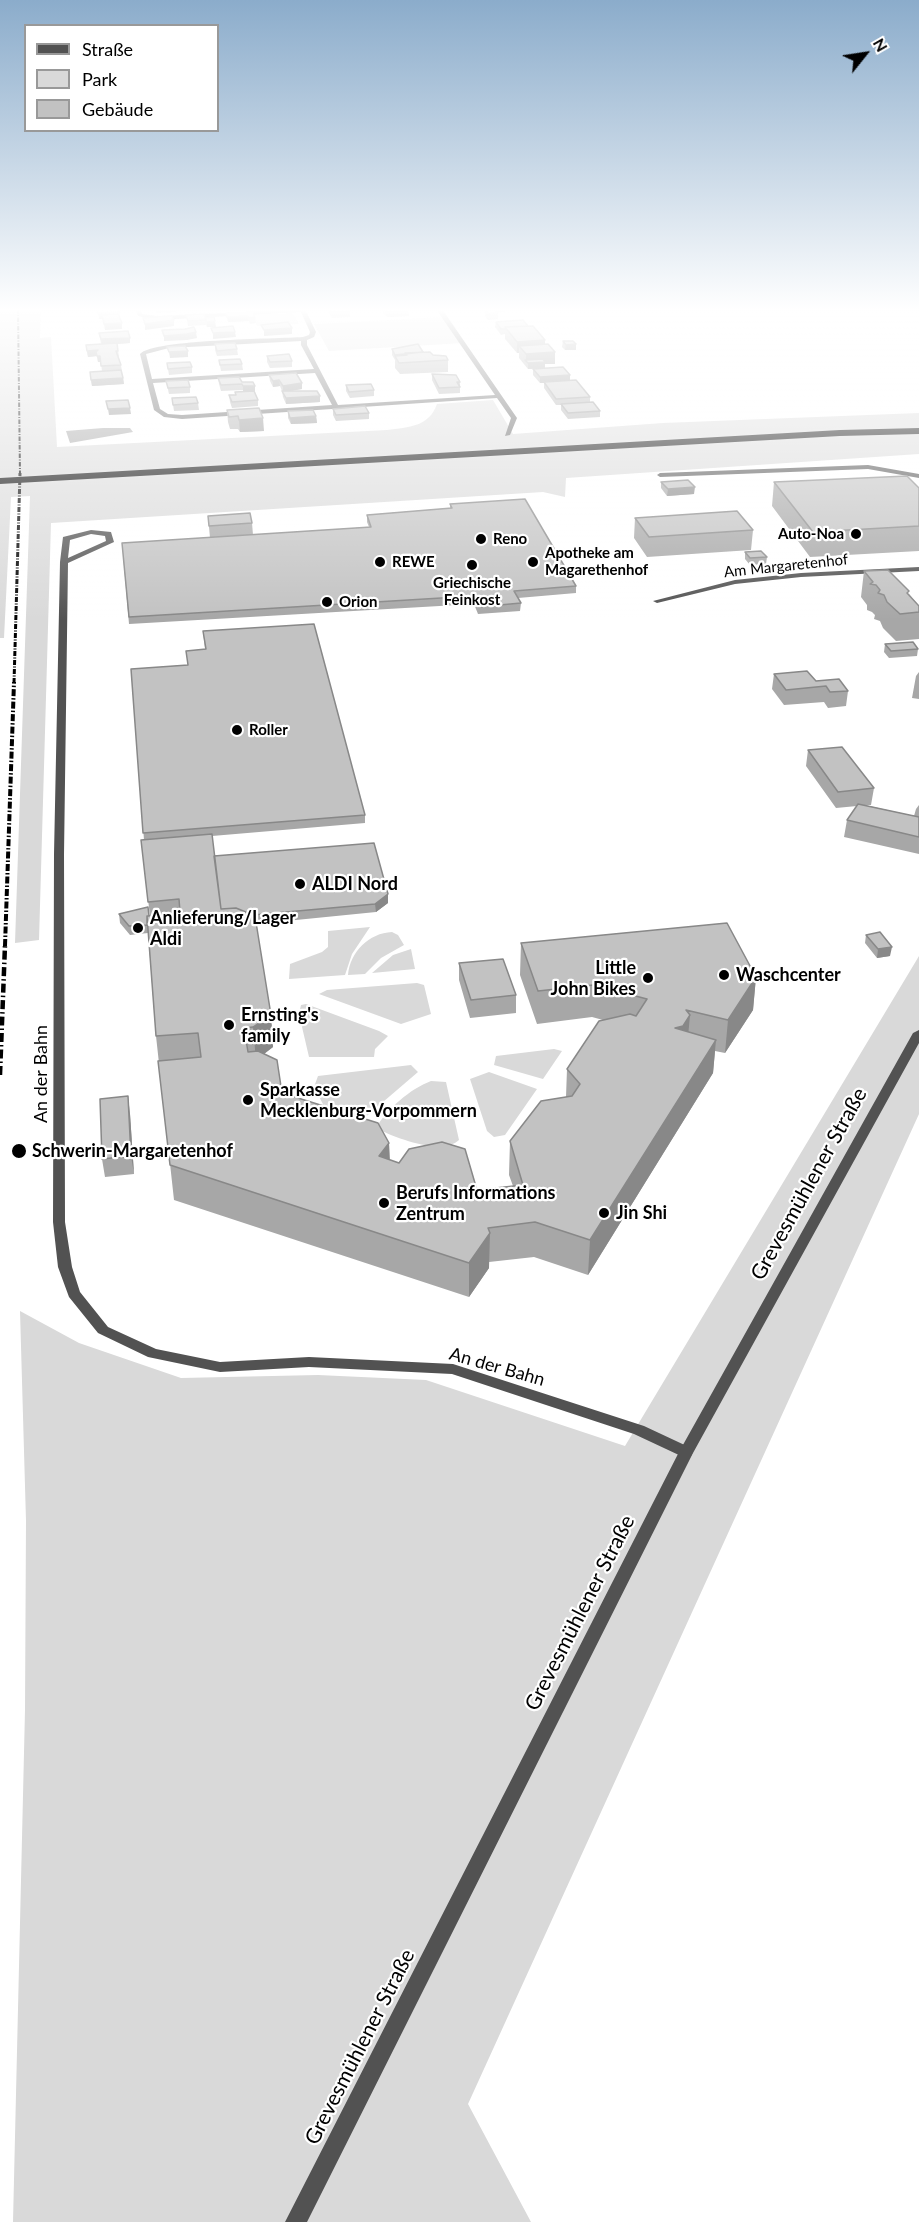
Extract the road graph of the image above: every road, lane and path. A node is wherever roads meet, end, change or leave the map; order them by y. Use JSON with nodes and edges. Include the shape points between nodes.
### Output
{"nodes":[{"id":1,"x":162,"y":413,"type":"edge"},
{"id":2,"x":228,"y":413,"type":"edge"},
{"id":3,"x":511,"y":413,"type":"edge"},
{"id":4,"x":919,"y":431,"type":"edge"},
{"id":5,"x":507,"y":435,"type":"dead end"},
{"id":6,"x":919,"y":440,"type":"edge"},
{"id":7,"x":660,"y":475,"type":"dead end"},
{"id":8,"x":919,"y":476,"type":"edge"},
{"id":9,"x":0,"y":481,"type":"edge"},
{"id":10,"x":0,"y":489,"type":"edge"},
{"id":11,"x":64,"y":562,"type":"dead end"},
{"id":12,"x":919,"y":569,"type":"edge"},
{"id":13,"x":657,"y":601,"type":"dead end"},
{"id":14,"x":919,"y":1033,"type":"edge"},
{"id":15,"x":686,"y":1452,"type":"junction"},
{"id":16,"x":296,"y":2222,"type":"edge"}],
"edges":[{"from":1,"to":2,"type":"street","via":[[166,416]]},
{"from":3,"to":5,"type":"street","via":[[514,418]]},
{"from":4,"to":9,"type":"highway"},
{"from":6,"to":10,"type":"highway","via":[[687,449]]},
{"from":7,"to":8,"type":"street","via":[[868,466]]},
{"from":11,"to":15,"type":"street","name":"An der Bahn","via":[[59,1222],[65,1267],[74,1294],[103,1330],[153,1353],[220,1367],[309,1362],[453,1369],[639,1431]]},
{"from":12,"to":13,"type":"street","name":"Am Margaretenhof","via":[[735,582]]},
{"from":14,"to":15,"type":"street","name":"Grevesmühlener Straße"},
{"from":15,"to":16,"type":"street","name":"Grevesmühlener Straße"}]}
